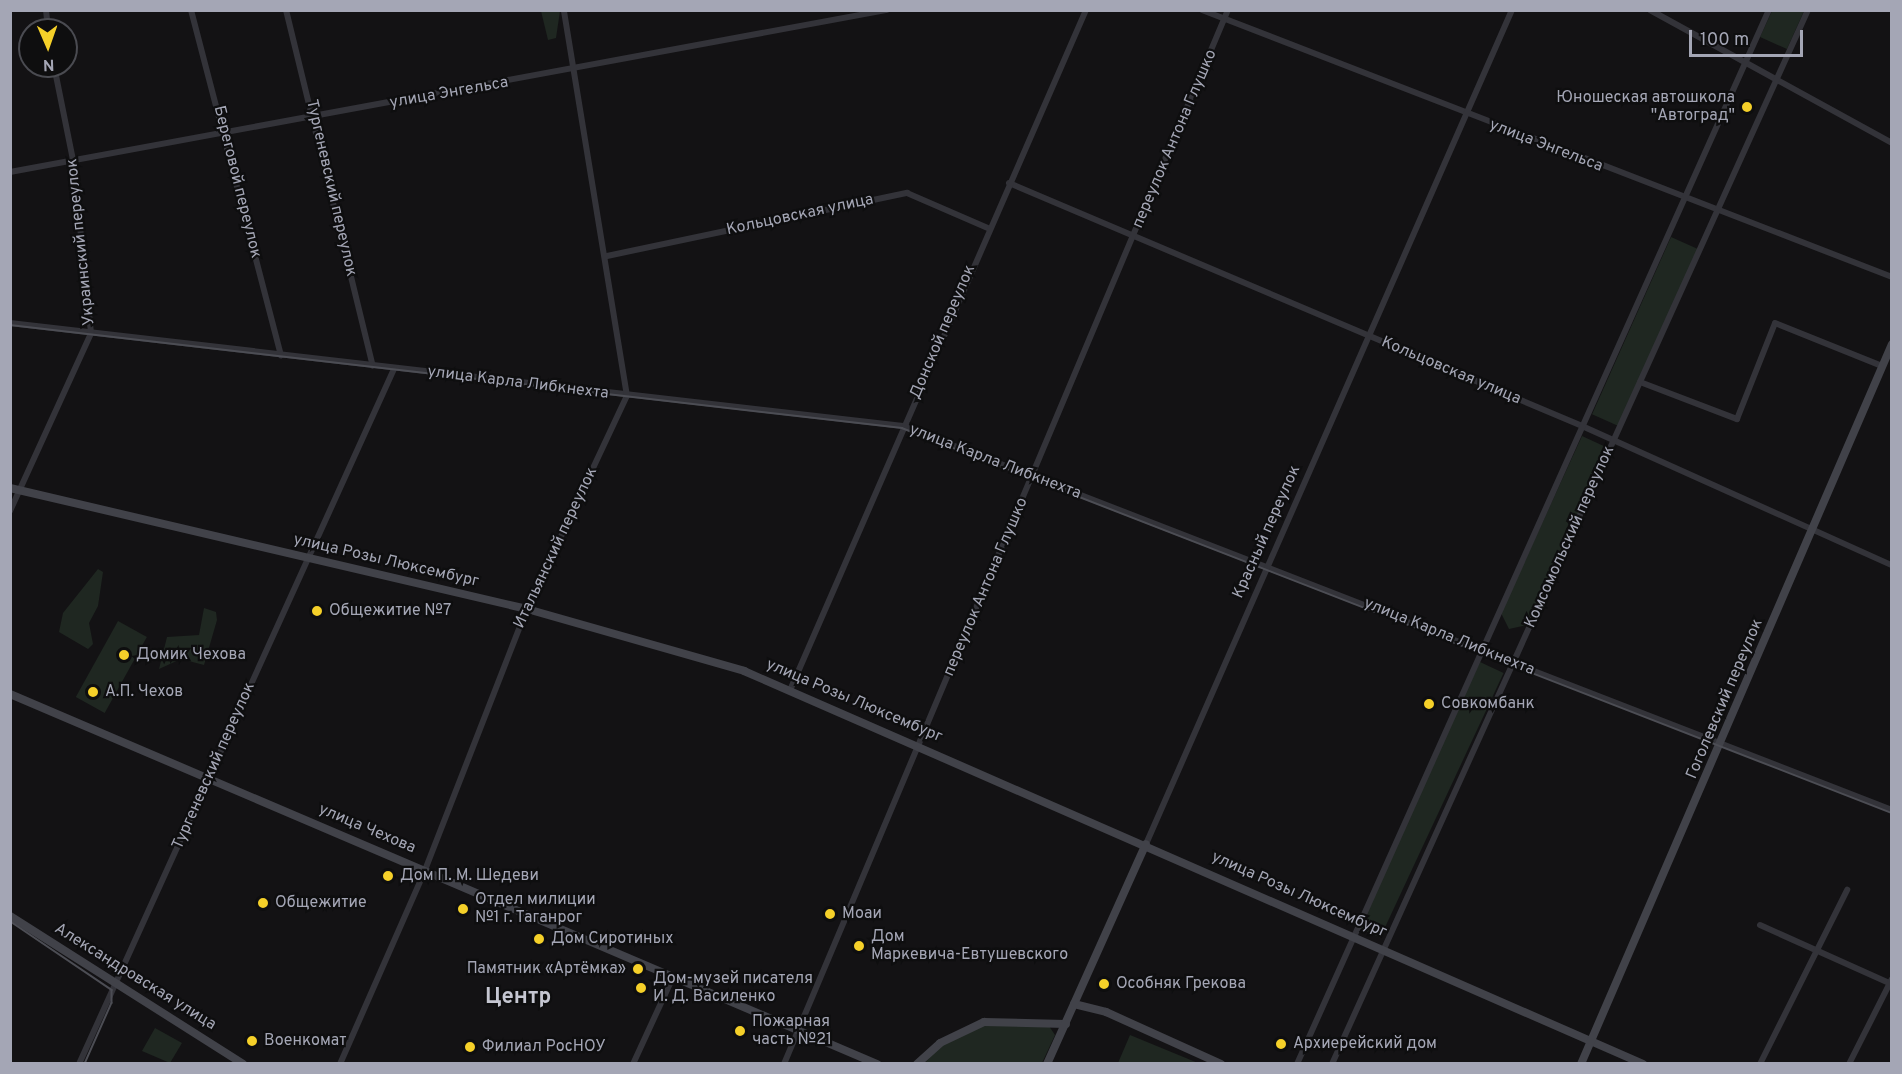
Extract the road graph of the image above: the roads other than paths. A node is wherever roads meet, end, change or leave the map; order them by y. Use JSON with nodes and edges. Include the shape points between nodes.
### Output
{"nodes":[{"id":1,"x":191,"y":10,"type":"edge"},
{"id":2,"x":286,"y":10,"type":"edge"},
{"id":3,"x":564,"y":10,"type":"edge"},
{"id":4,"x":887,"y":10,"type":"edge"},
{"id":5,"x":1086,"y":10,"type":"edge"},
{"id":6,"x":1202,"y":10,"type":"edge"},
{"id":7,"x":1228,"y":10,"type":"edge"},
{"id":8,"x":1512,"y":10,"type":"edge"},
{"id":9,"x":1650,"y":10,"type":"edge"},
{"id":10,"x":1769,"y":10,"type":"edge"},
{"id":11,"x":1808,"y":10,"type":"edge"},
{"id":12,"x":1224,"y":21,"type":"junction"},
{"id":13,"x":1746,"y":60,"type":"junction"},
{"id":14,"x":573,"y":72,"type":"junction"},
{"id":15,"x":56,"y":78,"type":"edge"},
{"id":16,"x":1777,"y":79,"type":"junction"},
{"id":17,"x":1464,"y":115,"type":"junction"},
{"id":18,"x":315,"y":116,"type":"junction"},
{"id":19,"x":224,"y":133,"type":"junction"},
{"id":20,"x":1892,"y":143,"type":"edge"},
{"id":21,"x":73,"y":160,"type":"junction"},
{"id":22,"x":10,"y":172,"type":"edge"},
{"id":23,"x":1009,"y":183,"type":"junction"},
{"id":24,"x":1685,"y":199,"type":"junction"},
{"id":25,"x":1717,"y":211,"type":"junction"},
{"id":26,"x":988,"y":228,"type":"junction"},
{"id":27,"x":1134,"y":236,"type":"junction"},
{"id":28,"x":607,"y":256,"type":"junction"},
{"id":29,"x":1892,"y":277,"type":"edge"},
{"id":30,"x":10,"y":323,"type":"edge"},
{"id":31,"x":91,"y":333,"type":"junction"},
{"id":32,"x":1370,"y":337,"type":"junction"},
{"id":33,"x":1892,"y":344,"type":"edge"},
{"id":34,"x":281,"y":355,"type":"junction"},
{"id":35,"x":373,"y":366,"type":"junction"},
{"id":36,"x":1882,"y":366,"type":"junction"},
{"id":37,"x":394,"y":369,"type":"junction"},
{"id":38,"x":1640,"y":382,"type":"junction"},
{"id":39,"x":627,"y":396,"type":"junction"},
{"id":40,"x":903,"y":426,"type":"junction"},
{"id":41,"x":1582,"y":426,"type":"junction"},
{"id":42,"x":1613,"y":441,"type":"junction"},
{"id":43,"x":1033,"y":477,"type":"junction"},
{"id":44,"x":15,"y":489,"type":"edge"},
{"id":45,"x":10,"y":511,"type":"edge"},
{"id":46,"x":1813,"y":529,"type":"junction"},
{"id":47,"x":306,"y":558,"type":"junction"},
{"id":48,"x":1892,"y":565,"type":"edge"},
{"id":49,"x":1268,"y":566,"type":"junction"},
{"id":50,"x":527,"y":609,"type":"junction"},
{"id":51,"x":1482,"y":650,"type":"junction"},
{"id":52,"x":1513,"y":663,"type":"junction"},
{"id":53,"x":791,"y":688,"type":"junction"},
{"id":54,"x":10,"y":693,"type":"edge"},
{"id":55,"x":1722,"y":744,"type":"junction"},
{"id":56,"x":920,"y":745,"type":"junction"},
{"id":57,"x":209,"y":777,"type":"junction"},
{"id":58,"x":1892,"y":810,"type":"edge"},
{"id":59,"x":1146,"y":844,"type":"junction"},
{"id":60,"x":425,"y":870,"type":"junction"},
{"id":61,"x":1847,"y":890,"type":"dead end"},
{"id":62,"x":10,"y":916,"type":"edge"},
{"id":63,"x":1760,"y":925,"type":"dead end"},
{"id":64,"x":1354,"y":935,"type":"junction"},
{"id":65,"x":1384,"y":948,"type":"junction"},
{"id":66,"x":1813,"y":950,"type":"junction"},
{"id":67,"x":673,"y":977,"type":"junction"},
{"id":68,"x":1890,"y":981,"type":"edge"},
{"id":69,"x":115,"y":983,"type":"junction"},
{"id":70,"x":1074,"y":1004,"type":"junction"},
{"id":71,"x":1066,"y":1024,"type":"junction"},
{"id":72,"x":799,"y":1028,"type":"junction"},
{"id":73,"x":1592,"y":1041,"type":"junction"},
{"id":74,"x":79,"y":1064,"type":"edge"},
{"id":75,"x":243,"y":1064,"type":"edge"},
{"id":76,"x":340,"y":1064,"type":"edge"},
{"id":77,"x":633,"y":1064,"type":"edge"},
{"id":78,"x":784,"y":1064,"type":"edge"},
{"id":79,"x":877,"y":1064,"type":"edge"},
{"id":80,"x":917,"y":1064,"type":"edge"},
{"id":81,"x":1047,"y":1064,"type":"edge"},
{"id":82,"x":1221,"y":1064,"type":"edge"},
{"id":83,"x":1297,"y":1064,"type":"edge"},
{"id":84,"x":1332,"y":1064,"type":"edge"},
{"id":85,"x":1581,"y":1064,"type":"edge"},
{"id":86,"x":1643,"y":1064,"type":"edge"},
{"id":87,"x":1760,"y":1064,"type":"edge"},
{"id":88,"x":1849,"y":1064,"type":"edge"}],
"edges":[{"from":1,"to":19,"type":"street","name":"Береговой переулок"},
{"from":2,"to":18,"type":"street","name":"Тургеневский переулок"},
{"from":3,"to":14,"type":"street"},
{"from":4,"to":14,"type":"street","name":"улица Энгельса"},
{"from":5,"to":23,"type":"street","name":"Донской переулок"},
{"from":6,"to":12,"type":"street","name":"улица Энгельса"},
{"from":7,"to":12,"type":"street","name":"переулок Антона Глушко"},
{"from":8,"to":17,"type":"street","name":"Красный переулок"},
{"from":9,"to":13,"type":"street"},
{"from":10,"to":13,"type":"street","name":"Комсомольский переулок"},
{"from":11,"to":16,"type":"street","name":"Комсомольский переулок"},
{"from":12,"to":17,"type":"street","name":"улица Энгельса"},
{"from":12,"to":27,"type":"street","name":"переулок Антона Глушко"},
{"from":13,"to":16,"type":"street"},
{"from":13,"to":24,"type":"street","name":"Комсомольский переулок"},
{"from":14,"to":18,"type":"street","name":"улица Энгельса"},
{"from":14,"to":28,"type":"street"},
{"from":15,"to":21,"type":"street","name":"Украинский переулок"},
{"from":16,"to":20,"type":"street"},
{"from":16,"to":25,"type":"street","name":"Комсомольский переулок"},
{"from":17,"to":24,"type":"street","name":"улица Энгельса"},
{"from":17,"to":32,"type":"street","name":"Красный переулок"},
{"from":18,"to":19,"type":"street","name":"улица Энгельса"},
{"from":18,"to":35,"type":"street","name":"Тургеневский переулок"},
{"from":19,"to":21,"type":"street","name":"улица Энгельса"},
{"from":19,"to":34,"type":"street","name":"Береговой переулок"},
{"from":21,"to":22,"type":"street","name":"улица Энгельса"},
{"from":21,"to":31,"type":"street","name":"Украинский переулок"},
{"from":23,"to":26,"type":"street","name":"Донской переулок"},
{"from":23,"to":27,"type":"street","name":"Кольцовская улица"},
{"from":24,"to":25,"type":"street","name":"улица Энгельса"},
{"from":24,"to":41,"type":"street","name":"Комсомольский переулок"},
{"from":25,"to":29,"type":"street","name":"улица Энгельса"},
{"from":25,"to":38,"type":"street","name":"Комсомольский переулок"},
{"from":26,"to":28,"type":"street","name":"Кольцовская улица","via":[[907,193]]},
{"from":26,"to":40,"type":"street","name":"Донской переулок"},
{"from":27,"to":32,"type":"street","name":"Кольцовская улица"},
{"from":27,"to":43,"type":"street","name":"переулок Антона Глушко"},
{"from":28,"to":39,"type":"street"},
{"from":30,"to":31,"type":"street","name":"улица Карла Либкнехта"},
{"from":31,"to":34,"type":"street","name":"улица Карла Либкнехта"},
{"from":31,"to":44,"type":"street","name":"Украинский переулок"},
{"from":32,"to":41,"type":"street","name":"Кольцовская улица"},
{"from":32,"to":49,"type":"street","name":"Красный переулок"},
{"from":33,"to":36,"type":"street","name":"Гоголевский переулок"},
{"from":34,"to":35,"type":"street","name":"улица Карла Либкнехта"},
{"from":35,"to":37,"type":"street","name":"улица Карла Либкнехта"},
{"from":36,"to":38,"type":"street","via":[[1775,323],[1737,419]]},
{"from":36,"to":46,"type":"street","name":"Гоголевский переулок"},
{"from":37,"to":39,"type":"street","name":"улица Карла Либкнехта"},
{"from":37,"to":47,"type":"street","name":"Тургеневский переулок"},
{"from":38,"to":42,"type":"street","name":"Комсомольский переулок"},
{"from":39,"to":40,"type":"street","name":"улица Карла Либкнехта"},
{"from":39,"to":50,"type":"street","name":"Итальянский переулок"},
{"from":40,"to":43,"type":"street","name":"улица Карла Либкнехта"},
{"from":40,"to":53,"type":"street","name":"Донской переулок"},
{"from":41,"to":42,"type":"street","name":"Кольцовская улица"},
{"from":41,"to":51,"type":"street","name":"Комсомольский переулок"},
{"from":42,"to":46,"type":"street","name":"Кольцовская улица"},
{"from":42,"to":52,"type":"street","name":"Комсомольский переулок"},
{"from":43,"to":49,"type":"street","name":"улица Карла Либкнехта"},
{"from":43,"to":56,"type":"street","name":"переулок Антона Глушко"},
{"from":44,"to":45,"type":"street","name":"Украинский переулок"},
{"from":44,"to":47,"type":"street","name":"улица Розы Люксембург"},
{"from":46,"to":48,"type":"street","name":"Кольцовская улица"},
{"from":46,"to":55,"type":"street","name":"Гоголевский переулок"},
{"from":47,"to":50,"type":"street","name":"улица Розы Люксембург"},
{"from":47,"to":57,"type":"street","name":"Тургеневский переулок"},
{"from":49,"to":51,"type":"street","name":"улица Карла Либкнехта"},
{"from":49,"to":59,"type":"street","name":"Красный переулок"},
{"from":50,"to":53,"type":"street","name":"улица Розы Люксембург"},
{"from":50,"to":60,"type":"street","name":"Итальянский переулок"},
{"from":51,"to":52,"type":"street","name":"улица Карла Либкнехта"},
{"from":51,"to":64,"type":"street","name":"Комсомольский переулок"},
{"from":52,"to":55,"type":"street","name":"улица Карла Либкнехта"},
{"from":52,"to":65,"type":"street","name":"Комсомольский переулок"},
{"from":53,"to":56,"type":"street","name":"улица Розы Люксембург"},
{"from":54,"to":57,"type":"street","name":"улица Чехова"},
{"from":55,"to":58,"type":"street","name":"улица Карла Либкнехта"},
{"from":55,"to":73,"type":"street","name":"Гоголевский переулок"},
{"from":56,"to":59,"type":"street","name":"улица Розы Люксембург"},
{"from":56,"to":72,"type":"street","name":"переулок Антона Глушко"},
{"from":57,"to":60,"type":"street","name":"улица Чехова"},
{"from":57,"to":69,"type":"street","name":"Тургеневский переулок"},
{"from":59,"to":64,"type":"street","name":"улица Розы Люксембург"},
{"from":59,"to":70,"type":"street","name":"Красный переулок"},
{"from":60,"to":67,"type":"street","name":"улица Чехова"},
{"from":60,"to":76,"type":"street","name":"Итальянский переулок"},
{"from":61,"to":66,"type":"street"},
{"from":62,"to":69,"type":"street","name":"Александровская улица"},
{"from":63,"to":66,"type":"street"},
{"from":64,"to":65,"type":"street","name":"улица Розы Люксембург"},
{"from":64,"to":83,"type":"street","name":"Комсомольский переулок"},
{"from":65,"to":73,"type":"street","name":"улица Розы Люксембург"},
{"from":65,"to":84,"type":"street","name":"Комсомольский переулок"},
{"from":66,"to":68,"type":"street"},
{"from":66,"to":87,"type":"street"},
{"from":67,"to":72,"type":"street","name":"улица Чехова"},
{"from":67,"to":77,"type":"street"},
{"from":68,"to":88,"type":"street"},
{"from":69,"to":74,"type":"street","name":"Тургеневский переулок"},
{"from":69,"to":75,"type":"street","name":"Александровская улица"},
{"from":70,"to":71,"type":"street","name":"Красный переулок"},
{"from":70,"to":82,"type":"street","via":[[1106,1012]]},
{"from":71,"to":80,"type":"street","via":[[984,1022],[940,1043]]},
{"from":71,"to":81,"type":"street","name":"Красный переулок"},
{"from":72,"to":78,"type":"street","name":"переулок Антона Глушко"},
{"from":72,"to":79,"type":"street","name":"улица Чехова"},
{"from":73,"to":85,"type":"street","name":"Гоголевский переулок"},
{"from":73,"to":86,"type":"street","name":"улица Розы Люксембург"}]}
